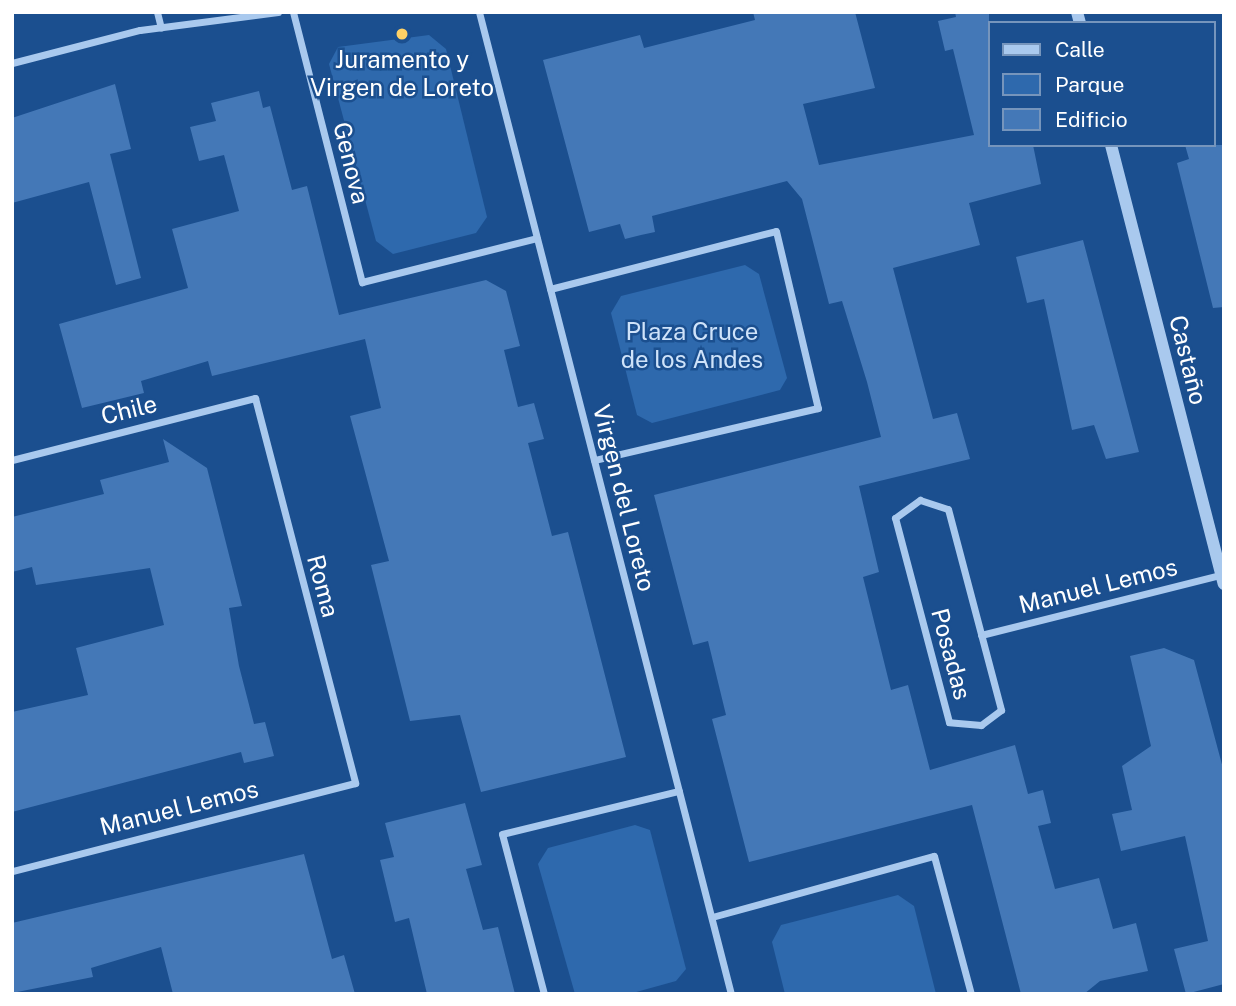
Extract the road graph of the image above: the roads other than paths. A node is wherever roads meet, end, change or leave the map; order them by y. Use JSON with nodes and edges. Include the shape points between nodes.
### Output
{"nodes":[{"id":1,"x":157,"y":12,"type":"edge"},
{"id":2,"x":278,"y":12,"type":"edge"},
{"id":3,"x":293,"y":12,"type":"edge"},
{"id":4,"x":479,"y":12,"type":"edge"},
{"id":5,"x":161,"y":27,"type":"junction"},
{"id":6,"x":12,"y":63,"type":"edge"},
{"id":7,"x":1112,"y":147,"type":"edge"},
{"id":8,"x":537,"y":238,"type":"junction"},
{"id":9,"x":550,"y":289,"type":"junction"},
{"id":10,"x":255,"y":398,"type":"joint"},
{"id":11,"x":12,"y":460,"type":"edge"},
{"id":12,"x":594,"y":460,"type":"junction"},
{"id":13,"x":1223,"y":578,"type":"edge"},
{"id":14,"x":981,"y":635,"type":"junction"},
{"id":15,"x":355,"y":783,"type":"joint"},
{"id":16,"x":679,"y":791,"type":"junction"},
{"id":17,"x":12,"y":871,"type":"edge"},
{"id":18,"x":712,"y":918,"type":"junction"},
{"id":19,"x":544,"y":994,"type":"edge"},
{"id":20,"x":731,"y":994,"type":"edge"},
{"id":21,"x":971,"y":994,"type":"edge"}],
"edges":[{"from":1,"to":5,"type":"street"},
{"from":2,"to":5,"type":"street"},
{"from":3,"to":8,"type":"street","name":"Genova","via":[[362,282]]},
{"from":4,"to":8,"type":"street","name":"Virgen del Loreto"},
{"from":5,"to":6,"type":"street"},
{"from":7,"to":13,"type":"street","name":"Castaño"},
{"from":8,"to":9,"type":"street","name":"Virgen del Loreto"},
{"from":9,"to":12,"type":"street","name":"Virgen del Loreto"},
{"from":9,"to":12,"type":"street","via":[[776,231],[818,408]]},
{"from":10,"to":11,"type":"street","name":"Chile"},
{"from":10,"to":15,"type":"street","name":"Roma"},
{"from":12,"to":16,"type":"street","name":"Virgen del Loreto"},
{"from":13,"to":14,"type":"street","name":"Manuel Lemos"},
{"from":14,"to":14,"type":"street","name":"Posadas","via":[[948,509],[931,500],[909,504],[895,518],[949,722],[966,727],[989,722],[1001,710]]},
{"from":15,"to":17,"type":"street","name":"Manuel Lemos"},
{"from":16,"to":18,"type":"street","name":"Virgen del Loreto"},
{"from":16,"to":19,"type":"street","via":[[502,834]]},
{"from":18,"to":20,"type":"street","name":"Virgen del Loreto"},
{"from":18,"to":21,"type":"street","via":[[934,856]]}]}
